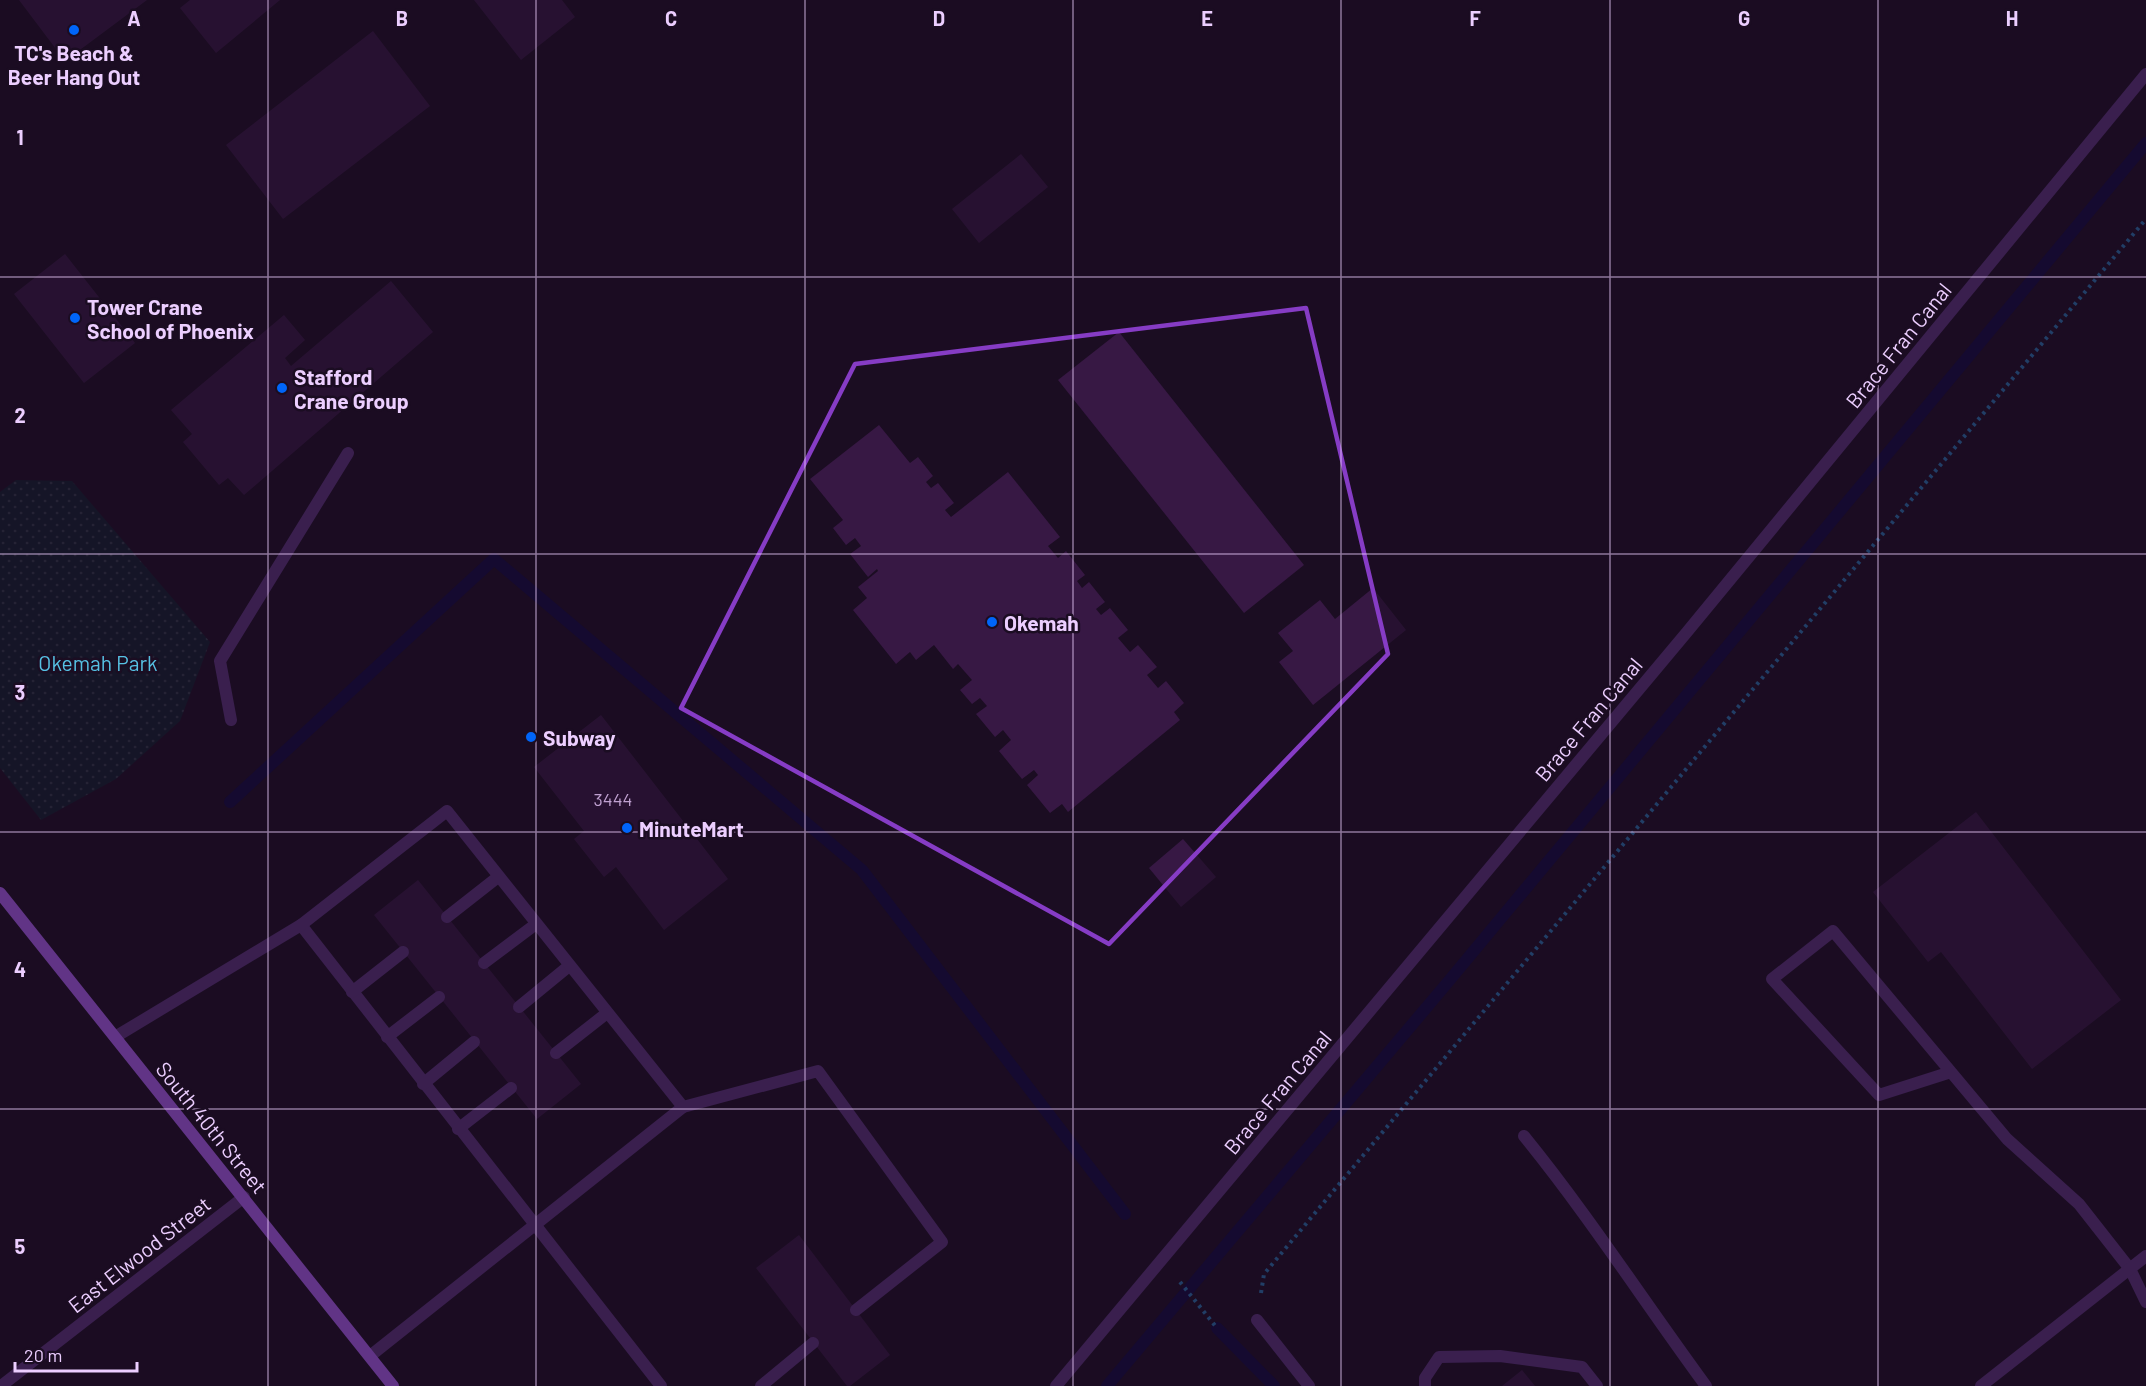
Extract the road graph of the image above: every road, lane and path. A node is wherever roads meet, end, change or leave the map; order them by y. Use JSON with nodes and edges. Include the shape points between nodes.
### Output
{"nodes":[{"id":1,"x":2146,"y":74,"type":"edge"},
{"id":2,"x":2146,"y":219,"type":"edge"},
{"id":3,"x":348,"y":453,"type":"dead end"},
{"id":4,"x":231,"y":720,"type":"dead end"},
{"id":5,"x":498,"y":877,"type":"junction"},
{"id":6,"x":0,"y":893,"type":"edge"},
{"id":7,"x":447,"y":917,"type":"dead end"},
{"id":8,"x":536,"y":924,"type":"junction"},
{"id":9,"x":301,"y":925,"type":"junction"},
{"id":10,"x":403,"y":952,"type":"dead end"},
{"id":11,"x":484,"y":963,"type":"dead end"},
{"id":12,"x":569,"y":966,"type":"junction"},
{"id":13,"x":351,"y":992,"type":"junction"},
{"id":14,"x":439,"y":997,"type":"dead end"},
{"id":15,"x":519,"y":1007,"type":"dead end"},
{"id":16,"x":607,"y":1013,"type":"junction"},
{"id":17,"x":115,"y":1037,"type":"junction"},
{"id":18,"x":387,"y":1037,"type":"junction"},
{"id":19,"x":474,"y":1042,"type":"dead end"},
{"id":20,"x":556,"y":1053,"type":"dead end"},
{"id":21,"x":1952,"y":1072,"type":"junction"},
{"id":22,"x":423,"y":1084,"type":"junction"},
{"id":23,"x":511,"y":1088,"type":"dead end"},
{"id":24,"x":683,"y":1107,"type":"junction"},
{"id":25,"x":458,"y":1129,"type":"junction"},
{"id":26,"x":1524,"y":1136,"type":"dead end"},
{"id":27,"x":244,"y":1197,"type":"junction"},
{"id":28,"x":534,"y":1225,"type":"junction"},
{"id":29,"x":2146,"y":1256,"type":"edge"},
{"id":30,"x":2130,"y":1269,"type":"junction"},
{"id":31,"x":1176,"y":1278,"type":"dead end"},
{"id":32,"x":2146,"y":1302,"type":"edge"},
{"id":33,"x":856,"y":1310,"type":"dead end"},
{"id":34,"x":1257,"y":1320,"type":"joint"},
{"id":35,"x":1217,"y":1328,"type":"dead end"},
{"id":36,"x":813,"y":1343,"type":"dead end"},
{"id":37,"x":370,"y":1356,"type":"junction"},
{"id":38,"x":1,"y":1386,"type":"edge"},
{"id":39,"x":393,"y":1386,"type":"edge"},
{"id":40,"x":661,"y":1386,"type":"edge"},
{"id":41,"x":761,"y":1386,"type":"edge"},
{"id":42,"x":1056,"y":1386,"type":"edge"},
{"id":43,"x":1309,"y":1386,"type":"edge"},
{"id":44,"x":1425,"y":1386,"type":"edge"},
{"id":45,"x":1597,"y":1386,"type":"edge"},
{"id":46,"x":1706,"y":1386,"type":"edge"},
{"id":47,"x":1981,"y":1386,"type":"edge"}],
"edges":[{"from":1,"to":42,"type":"street","name":"Brace Fran Canal","via":[[1687,632]]},
{"from":2,"to":34,"type":"path","via":[[1264,1274]]},
{"from":3,"to":4,"type":"street","via":[[220,661]]},
{"from":5,"to":7,"type":"street"},
{"from":5,"to":8,"type":"street"},
{"from":5,"to":9,"type":"street","via":[[447,811]]},
{"from":6,"to":17,"type":"main road","name":"South 40th Street"},
{"from":8,"to":11,"type":"street"},
{"from":8,"to":12,"type":"street"},
{"from":9,"to":13,"type":"street"},
{"from":9,"to":17,"type":"street"},
{"from":10,"to":13,"type":"street"},
{"from":12,"to":15,"type":"street"},
{"from":12,"to":16,"type":"street"},
{"from":13,"to":18,"type":"street"},
{"from":14,"to":18,"type":"street"},
{"from":16,"to":20,"type":"street"},
{"from":16,"to":24,"type":"street"},
{"from":17,"to":27,"type":"main road","name":"South 40th Street"},
{"from":18,"to":22,"type":"street"},
{"from":19,"to":22,"type":"street"},
{"from":21,"to":21,"type":"street","via":[[1833,931],[1772,979],[1879,1095]]},
{"from":21,"to":30,"type":"street","via":[[2007,1139],[2079,1204]]},
{"from":22,"to":25,"type":"street"},
{"from":23,"to":25,"type":"street"},
{"from":24,"to":28,"type":"street"},
{"from":24,"to":33,"type":"street","via":[[819,1071],[942,1242]]},
{"from":25,"to":28,"type":"street"},
{"from":26,"to":46,"type":"street","via":[[1563,1184]]},
{"from":27,"to":37,"type":"main road","name":"South 40th Street"},
{"from":27,"to":38,"type":"street","name":"East Elwood Street"},
{"from":28,"to":37,"type":"street"},
{"from":28,"to":40,"type":"street"},
{"from":29,"to":30,"type":"street"},
{"from":30,"to":32,"type":"street"},
{"from":30,"to":47,"type":"street"},
{"from":31,"to":35,"type":"path"},
{"from":34,"to":43,"type":"street"},
{"from":36,"to":41,"type":"street"},
{"from":37,"to":39,"type":"main road","name":"South 40th Street"},
{"from":44,"to":45,"type":"street","via":[[1425,1378],[1439,1357],[1500,1356],[1582,1367]]}]}
